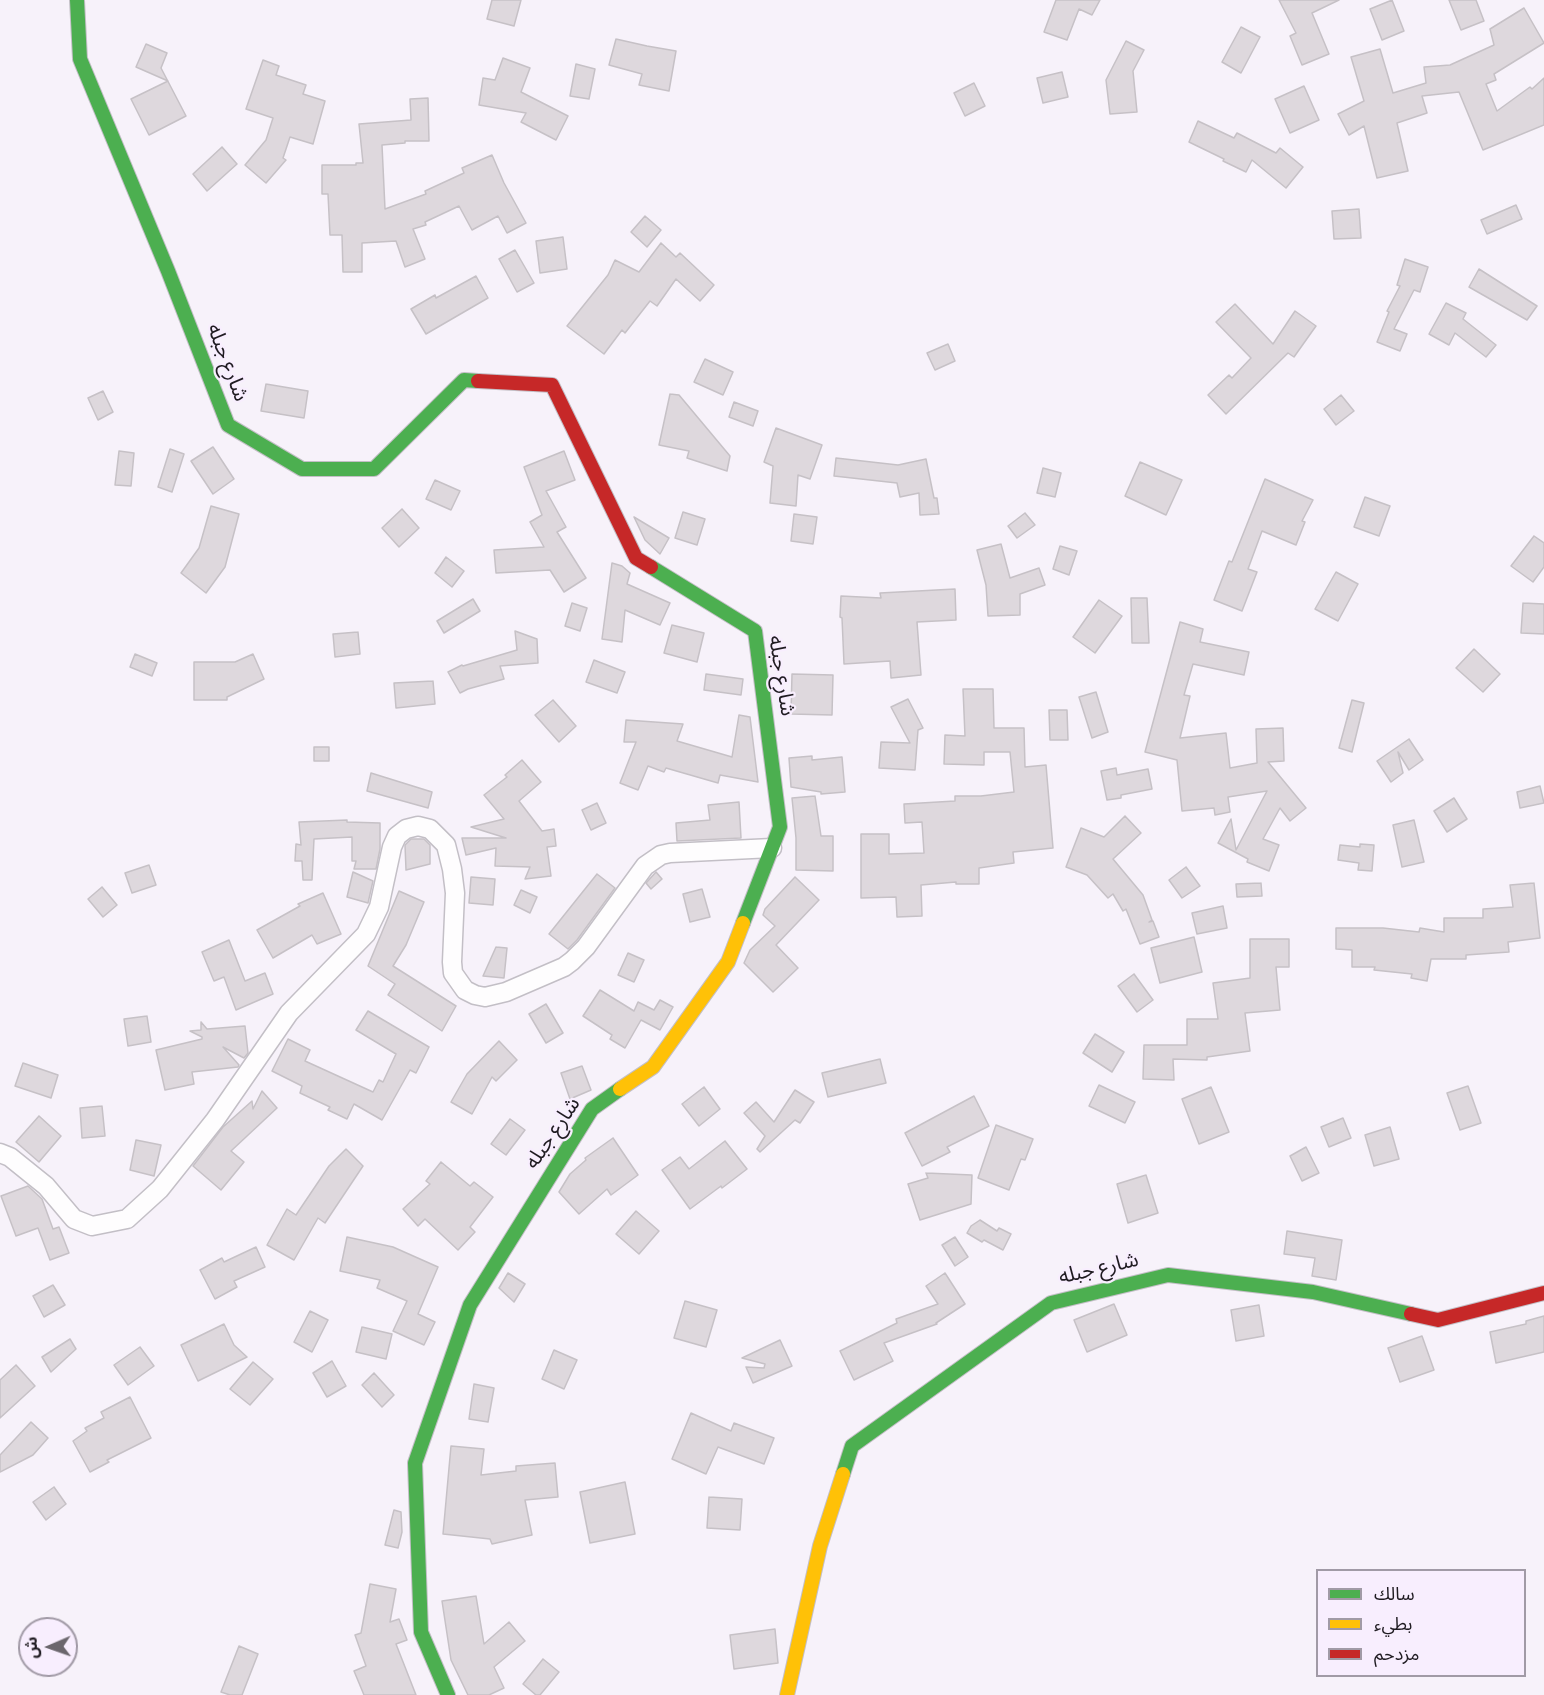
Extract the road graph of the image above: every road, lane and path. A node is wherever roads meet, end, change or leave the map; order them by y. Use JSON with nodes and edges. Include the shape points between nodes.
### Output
{"nodes":[{"id":1,"x":76,"y":0,"type":"edge"},
{"id":2,"x":772,"y":848,"type":"junction"},
{"id":3,"x":0,"y":1153,"type":"edge"},
{"id":4,"x":1544,"y":1293,"type":"edge"},
{"id":5,"x":448,"y":1695,"type":"edge"},
{"id":6,"x":787,"y":1695,"type":"edge"}],
"edges":[{"from":1,"to":2,"type":"main road","name":"شارع جبله","via":[[80,59],[228,425],[302,469],[374,469],[465,380],[552,385],[636,558],[755,631],[780,826]]},
{"from":2,"to":3,"type":"street","via":[[661,855],[645,866],[572,961],[496,996],[485,997],[465,990],[453,973],[455,893],[446,845],[430,829],[406,829],[392,847],[379,907],[366,934],[290,1013],[160,1189],[127,1219],[92,1226],[74,1219],[46,1186]]},
{"from":2,"to":5,"type":"main road","name":"شارع جبله","via":[[728,962],[653,1067],[592,1109],[470,1305],[415,1463],[421,1632]]},
{"from":4,"to":6,"type":"main road","name":"شارع جبله","via":[[1438,1320],[1313,1292],[1168,1275],[1051,1303],[852,1446],[820,1546]]}]}
